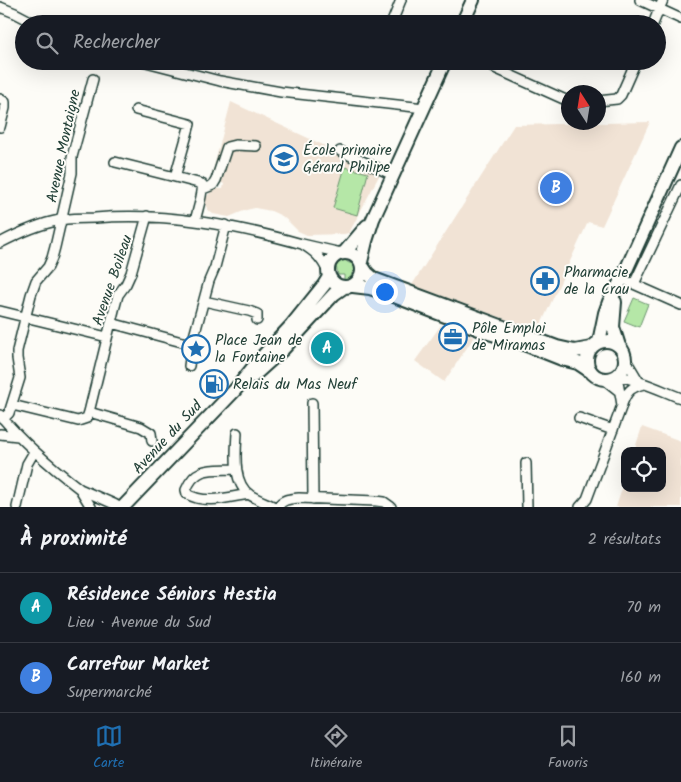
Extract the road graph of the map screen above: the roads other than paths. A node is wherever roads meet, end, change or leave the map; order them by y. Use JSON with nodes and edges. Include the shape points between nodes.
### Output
{"nodes":[{"id":1,"x":401,"y":0,"type":"edge"},
{"id":2,"x":473,"y":0,"type":"edge"},
{"id":3,"x":640,"y":0,"type":"edge"},
{"id":4,"x":661,"y":4,"type":"edge"},
{"id":5,"x":0,"y":7,"type":"edge"},
{"id":6,"x":17,"y":15,"type":"edge"},
{"id":7,"x":395,"y":15,"type":"edge"},
{"id":8,"x":466,"y":15,"type":"edge"},
{"id":9,"x":681,"y":19,"type":"edge"},
{"id":10,"x":177,"y":70,"type":"edge"},
{"id":11,"x":441,"y":70,"type":"edge"},
{"id":12,"x":499,"y":70,"type":"edge"},
{"id":13,"x":632,"y":70,"type":"edge"},
{"id":14,"x":93,"y":79,"type":"dead end"},
{"id":15,"x":561,"y":98,"type":"edge"},
{"id":16,"x":0,"y":99,"type":"edge"},
{"id":17,"x":606,"y":100,"type":"edge"},
{"id":18,"x":424,"y":108,"type":"junction"},
{"id":19,"x":136,"y":110,"type":"dead end"},
{"id":20,"x":0,"y":127,"type":"edge"},
{"id":21,"x":256,"y":146,"type":"dead end"},
{"id":22,"x":681,"y":148,"type":"edge"},
{"id":23,"x":340,"y":151,"type":"dead end"},
{"id":24,"x":114,"y":162,"type":"dead end"},
{"id":25,"x":393,"y":175,"type":"junction"},
{"id":26,"x":176,"y":178,"type":"junction"},
{"id":27,"x":681,"y":185,"type":"edge"},
{"id":28,"x":203,"y":189,"type":"junction"},
{"id":29,"x":147,"y":216,"type":"junction"},
{"id":30,"x":373,"y":218,"type":"junction"},
{"id":31,"x":62,"y":220,"type":"junction"},
{"id":32,"x":195,"y":222,"type":"junction"},
{"id":33,"x":226,"y":225,"type":"junction"},
{"id":34,"x":0,"y":243,"type":"edge"},
{"id":35,"x":302,"y":244,"type":"junction"},
{"id":36,"x":342,"y":253,"type":"junction"},
{"id":37,"x":362,"y":264,"type":"junction"},
{"id":38,"x":329,"y":274,"type":"junction"},
{"id":39,"x":628,"y":282,"type":"junction"},
{"id":40,"x":348,"y":287,"type":"junction"},
{"id":41,"x":616,"y":292,"type":"junction"},
{"id":42,"x":204,"y":301,"type":"junction"},
{"id":43,"x":681,"y":305,"type":"edge"},
{"id":44,"x":0,"y":311,"type":"edge"},
{"id":45,"x":26,"y":317,"type":"junction"},
{"id":46,"x":257,"y":320,"type":"dead end"},
{"id":47,"x":110,"y":323,"type":"junction"},
{"id":48,"x":107,"y":337,"type":"junction"},
{"id":49,"x":190,"y":343,"type":"junction"},
{"id":50,"x":595,"y":345,"type":"junction"},
{"id":51,"x":619,"y":346,"type":"junction"},
{"id":52,"x":626,"y":360,"type":"junction"},
{"id":53,"x":189,"y":366,"type":"dead end"},
{"id":54,"x":590,"y":371,"type":"junction"},
{"id":55,"x":614,"y":377,"type":"junction"},
{"id":56,"x":641,"y":382,"type":"junction"},
{"id":57,"x":236,"y":390,"type":"junction"},
{"id":58,"x":681,"y":398,"type":"edge"},
{"id":59,"x":312,"y":403,"type":"dead end"},
{"id":60,"x":622,"y":404,"type":"junction"},
{"id":61,"x":12,"y":405,"type":"junction"},
{"id":62,"x":89,"y":412,"type":"junction"},
{"id":63,"x":1,"y":417,"type":"edge"},
{"id":64,"x":580,"y":418,"type":"dead end"},
{"id":65,"x":613,"y":430,"type":"junction"},
{"id":66,"x":237,"y":433,"type":"dead end"},
{"id":67,"x":0,"y":434,"type":"edge"},
{"id":68,"x":18,"y":436,"type":"junction"},
{"id":69,"x":152,"y":441,"type":"dead end"},
{"id":70,"x":34,"y":452,"type":"junction"},
{"id":71,"x":526,"y":463,"type":"dead end"},
{"id":72,"x":236,"y":470,"type":"junction"},
{"id":73,"x":80,"y":489,"type":"junction"},
{"id":74,"x":249,"y":494,"type":"junction"},
{"id":75,"x":313,"y":499,"type":"junction"},
{"id":76,"x":17,"y":507,"type":"edge"},
{"id":77,"x":91,"y":507,"type":"edge"},
{"id":78,"x":119,"y":507,"type":"edge"},
{"id":79,"x":123,"y":507,"type":"edge"},
{"id":80,"x":276,"y":507,"type":"edge"},
{"id":81,"x":390,"y":507,"type":"edge"},
{"id":82,"x":527,"y":507,"type":"edge"},
{"id":83,"x":580,"y":507,"type":"edge"}],
"edges":[{"from":1,"to":7,"type":"street"},
{"from":2,"to":8,"type":"main road"},
{"from":3,"to":4,"type":"street"},
{"from":4,"to":9,"type":"street"},
{"from":5,"to":6,"type":"street"},
{"from":10,"to":18,"type":"street","via":[[281,92]]},
{"from":11,"to":18,"type":"main road"},
{"from":12,"to":15,"type":"street"},
{"from":13,"to":17,"type":"street","via":[[621,95]]},
{"from":14,"to":31,"type":"street","name":"Avenue Montaigne","via":[[72,158]]},
{"from":16,"to":20,"type":"street","via":[[5,102]]},
{"from":18,"to":25,"type":"main road"},
{"from":19,"to":26,"type":"street","via":[[190,124]]},
{"from":21,"to":28,"type":"street","via":[[227,147],[216,180]]},
{"from":22,"to":39,"type":"main road"},
{"from":23,"to":25,"type":"street"},
{"from":24,"to":26,"type":"street"},
{"from":25,"to":30,"type":"main road"},
{"from":26,"to":28,"type":"street","via":[[202,184]]},
{"from":27,"to":39,"type":"street"},
{"from":28,"to":32,"type":"street"},
{"from":29,"to":31,"type":"street"},
{"from":29,"to":32,"type":"street"},
{"from":29,"to":47,"type":"street","name":"Avenue Boileau","via":[[131,273],[118,295]]},
{"from":30,"to":36,"type":"main road"},
{"from":30,"to":37,"type":"main road"},
{"from":31,"to":34,"type":"street"},
{"from":31,"to":45,"type":"street","name":"Avenue Montaigne","via":[[52,258],[36,282]]},
{"from":32,"to":33,"type":"street"},
{"from":33,"to":35,"type":"street"},
{"from":33,"to":42,"type":"street"},
{"from":35,"to":36,"type":"street"},
{"from":35,"to":38,"type":"street","via":[[316,253]]},
{"from":36,"to":37,"type":"main road","via":[[354,255]]},
{"from":36,"to":38,"type":"main road","via":[[331,260]]},
{"from":37,"to":40,"type":"main road","via":[[360,280]]},
{"from":37,"to":50,"type":"main road","via":[[374,278],[557,347],[575,351]]},
{"from":38,"to":40,"type":"main road","via":[[335,284]]},
{"from":38,"to":57,"type":"main road","name":"Avenue du Sud","via":[[324,285]]},
{"from":39,"to":41,"type":"main road"},
{"from":39,"to":43,"type":"street"},
{"from":40,"to":54,"type":"main road","via":[[370,288],[389,294],[578,363]]},
{"from":40,"to":57,"type":"main road","name":"Avenue du Sud","via":[[334,294],[283,349]]},
{"from":41,"to":50,"type":"main road","via":[[609,302]]},
{"from":41,"to":51,"type":"main road","via":[[613,327]]},
{"from":42,"to":46,"type":"street","via":[[250,311],[257,314]]},
{"from":42,"to":49,"type":"street"},
{"from":44,"to":45,"type":"street"},
{"from":45,"to":48,"type":"street"},
{"from":45,"to":61,"type":"street","name":"Avenue Montaigne","via":[[17,351],[20,378]]},
{"from":47,"to":48,"type":"street","name":"Avenue Boileau"},
{"from":47,"to":49,"type":"street"},
{"from":48,"to":62,"type":"street","name":"Avenue Boileau"},
{"from":49,"to":53,"type":"street"},
{"from":50,"to":51,"type":"main road","via":[[610,341]]},
{"from":50,"to":54,"type":"main road","via":[[587,357]]},
{"from":51,"to":52,"type":"main road"},
{"from":52,"to":55,"type":"main road","via":[[623,371]]},
{"from":52,"to":56,"type":"street"},
{"from":54,"to":55,"type":"main road","via":[[597,378]]},
{"from":55,"to":56,"type":"street"},
{"from":55,"to":60,"type":"street"},
{"from":56,"to":58,"type":"street"},
{"from":56,"to":60,"type":"street","via":[[630,390]]},
{"from":57,"to":79,"type":"main road","name":"Avenue du Sud"},
{"from":59,"to":75,"type":"street"},
{"from":60,"to":65,"type":"street"},
{"from":61,"to":62,"type":"street","via":[[78,422],[88,418]]},
{"from":61,"to":63,"type":"street","name":"Avenue Montaigne","via":[[9,413]]},
{"from":62,"to":69,"type":"street","via":[[141,427],[151,433]]},
{"from":63,"to":68,"type":"street"},
{"from":64,"to":65,"type":"street"},
{"from":65,"to":83,"type":"street","via":[[587,499]]},
{"from":66,"to":72,"type":"street"},
{"from":67,"to":68,"type":"street"},
{"from":68,"to":70,"type":"street"},
{"from":70,"to":73,"type":"street"},
{"from":70,"to":76,"type":"street","via":[[27,464]]},
{"from":71,"to":82,"type":"street"},
{"from":72,"to":74,"type":"street"},
{"from":72,"to":74,"type":"street","via":[[201,471],[186,490],[198,498],[210,499]]},
{"from":73,"to":77,"type":"street"},
{"from":73,"to":78,"type":"street"},
{"from":74,"to":80,"type":"street"},
{"from":75,"to":80,"type":"street","via":[[288,499]]},
{"from":75,"to":81,"type":"street","via":[[376,501]]}]}
